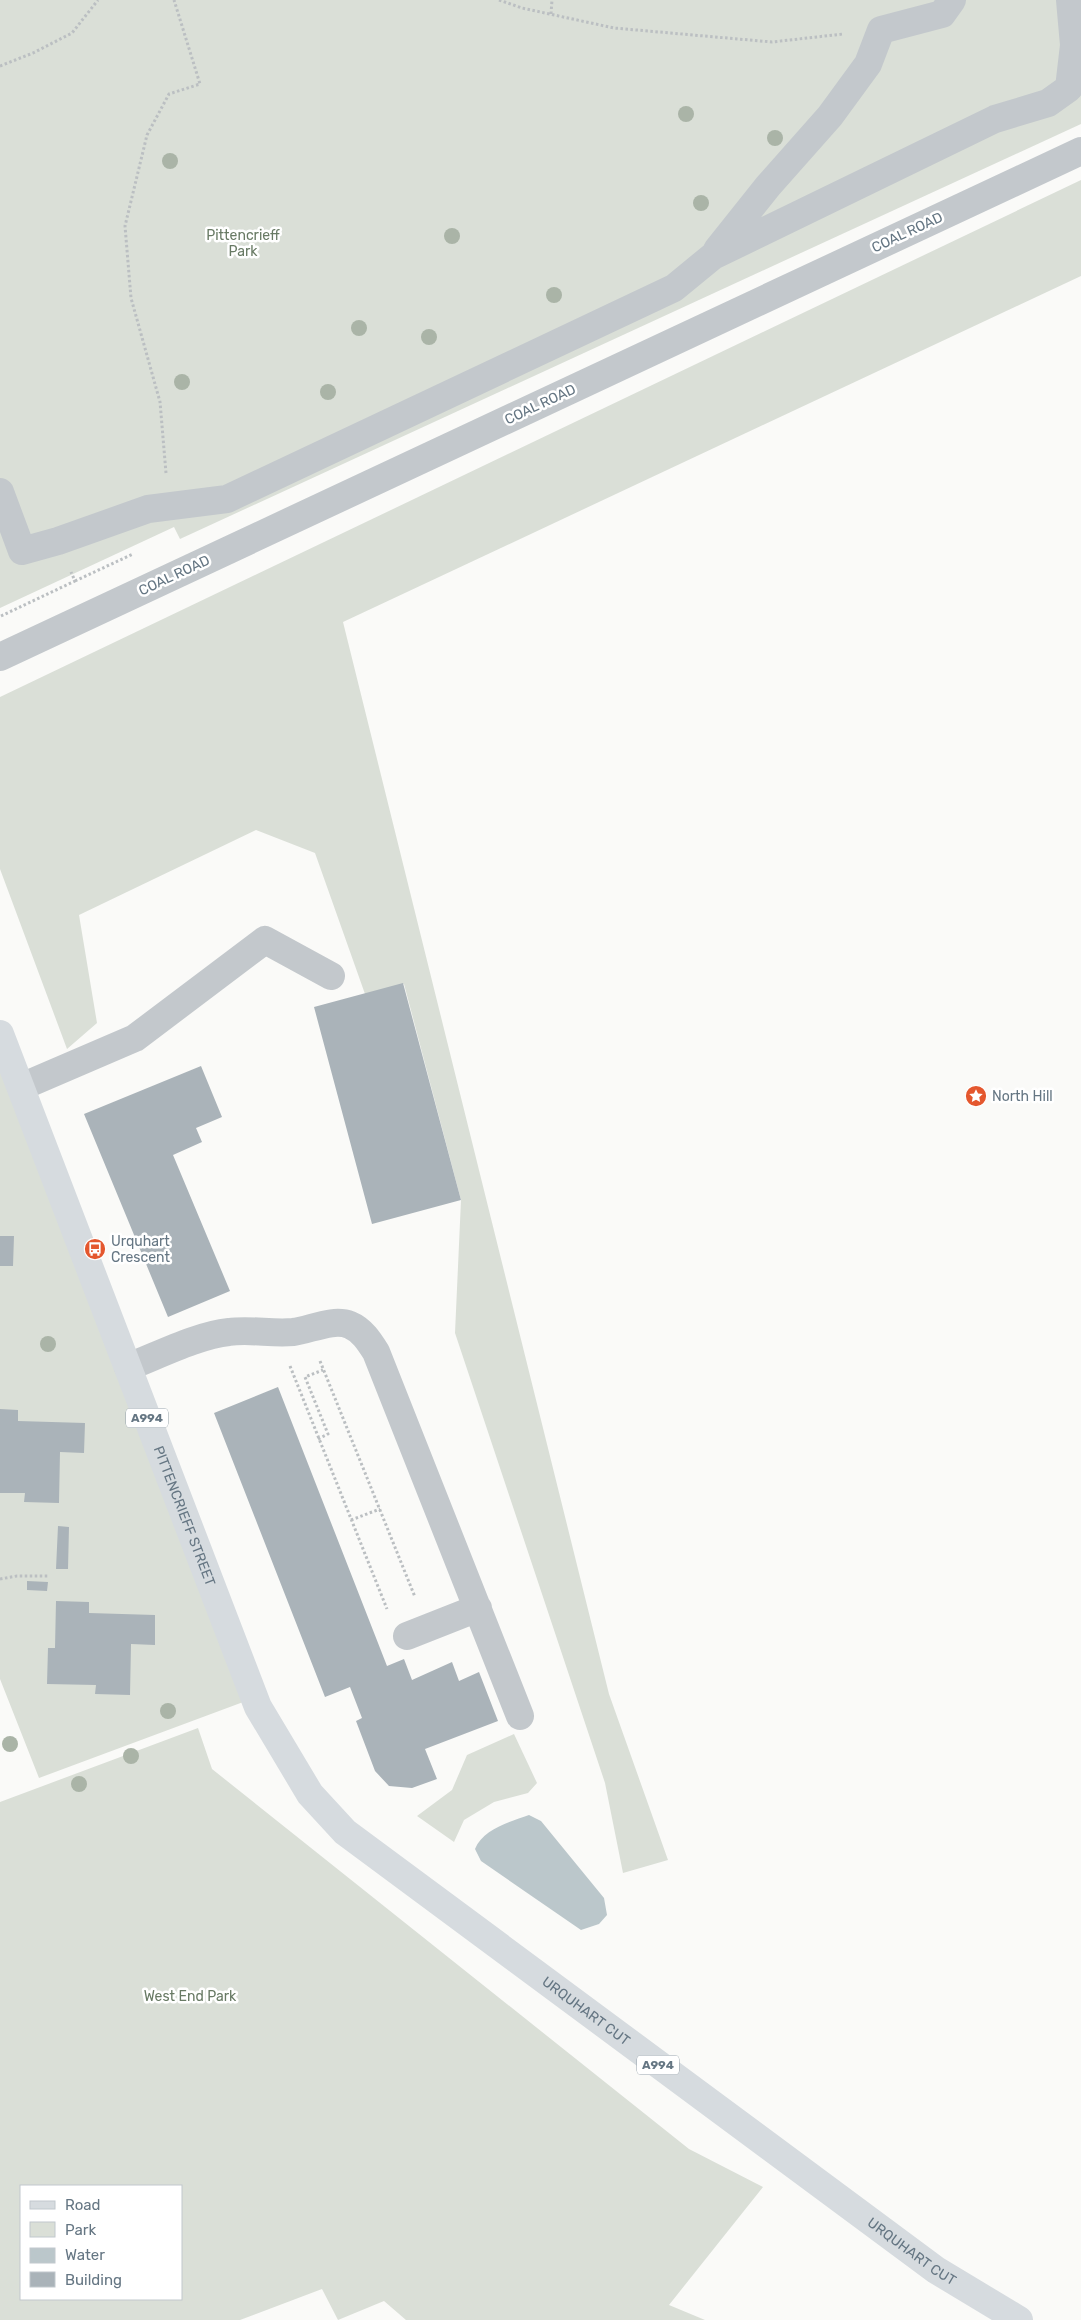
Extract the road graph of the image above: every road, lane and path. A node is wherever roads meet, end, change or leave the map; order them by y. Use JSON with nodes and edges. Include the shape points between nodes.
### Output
{"nodes":[{"id":1,"x":98,"y":0,"type":"edge"},
{"id":2,"x":174,"y":0,"type":"edge"},
{"id":3,"x":499,"y":0,"type":"edge"},
{"id":4,"x":552,"y":0,"type":"edge"},
{"id":5,"x":952,"y":0,"type":"edge"},
{"id":6,"x":1070,"y":0,"type":"edge"},
{"id":7,"x":552,"y":14,"type":"junction"},
{"id":8,"x":881,"y":30,"type":"junction"},
{"id":9,"x":0,"y":66,"type":"edge"},
{"id":10,"x":1081,"y":151,"type":"edge"},
{"id":11,"x":713,"y":256,"type":"junction"},
{"id":12,"x":0,"y":492,"type":"edge"},
{"id":13,"x":148,"y":509,"type":"junction"},
{"id":14,"x":58,"y":541,"type":"junction"},
{"id":15,"x":137,"y":552,"type":"dead end"},
{"id":16,"x":75,"y":581,"type":"junction"},
{"id":17,"x":0,"y":616,"type":"edge"},
{"id":18,"x":0,"y":657,"type":"edge"},
{"id":19,"x":331,"y":976,"type":"dead end"},
{"id":20,"x":0,"y":1034,"type":"edge"},
{"id":21,"x":20,"y":1088,"type":"junction"},
{"id":22,"x":307,"y":1328,"type":"junction"},
{"id":23,"x":277,"y":1333,"type":"junction"},
{"id":24,"x":128,"y":1367,"type":"junction"},
{"id":25,"x":323,"y":1370,"type":"junction"},
{"id":26,"x":318,"y":1439,"type":"junction"},
{"id":27,"x":380,"y":1509,"type":"junction"},
{"id":28,"x":351,"y":1520,"type":"junction"},
{"id":29,"x":49,"y":1576,"type":"dead end"},
{"id":30,"x":0,"y":1579,"type":"edge"},
{"id":31,"x":478,"y":1608,"type":"junction"},
{"id":32,"x":388,"y":1612,"type":"dead end"},
{"id":33,"x":417,"y":1632,"type":"joint"},
{"id":34,"x":520,"y":1716,"type":"dead end"},
{"id":35,"x":310,"y":1794,"type":"joint"},
{"id":36,"x":1019,"y":2320,"type":"edge"}],
"edges":[{"from":1,"to":9,"type":"path","via":[[72,33]]},
{"from":2,"to":13,"type":"path","via":[[200,84],[169,94],[146,135],[124,226],[131,298],[160,402],[165,450],[167,482],[155,483]]},
{"from":3,"to":7,"type":"path"},
{"from":4,"to":7,"type":"path"},
{"from":5,"to":8,"type":"street","via":[[942,14]]},
{"from":6,"to":11,"type":"street","via":[[1074,44],[1069,88],[1048,103],[995,119]]},
{"from":7,"to":8,"type":"path","via":[[614,28],[772,42]]},
{"from":8,"to":11,"type":"street","via":[[868,64],[830,116],[768,186]]},
{"from":10,"to":18,"type":"street","name":"COAL ROAD"},
{"from":11,"to":13,"type":"street","via":[[674,288],[227,499]]},
{"from":12,"to":14,"type":"street","via":[[22,551]]},
{"from":13,"to":14,"type":"street"},
{"from":14,"to":16,"type":"path"},
{"from":15,"to":16,"type":"path"},
{"from":16,"to":17,"type":"path"},
{"from":19,"to":21,"type":"street","via":[[265,940],[135,1038]]},
{"from":20,"to":21,"type":"main road","name":"PITTENCRIEFF STREET","number":"A994"},
{"from":21,"to":24,"type":"main road","name":"PITTENCRIEFF STREET","number":"A994"},
{"from":22,"to":23,"type":"street"},
{"from":22,"to":25,"type":"path"},
{"from":22,"to":31,"type":"street","via":[[321,1324],[349,1324],[366,1336],[376,1352]]},
{"from":23,"to":24,"type":"street","via":[[228,1332]]},
{"from":23,"to":26,"type":"path"},
{"from":24,"to":35,"type":"main road","name":"PITTENCRIEFF STREET","number":"A994","via":[[258,1707]]},
{"from":25,"to":26,"type":"path","via":[[306,1377],[328,1434]]},
{"from":25,"to":27,"type":"path"},
{"from":26,"to":28,"type":"path"},
{"from":27,"to":28,"type":"path"},
{"from":27,"to":33,"type":"path"},
{"from":28,"to":32,"type":"path"},
{"from":29,"to":30,"type":"path"},
{"from":31,"to":33,"type":"street"},
{"from":31,"to":34,"type":"street"},
{"from":35,"to":36,"type":"main road","name":"URQUHART CUT","number":"A994","via":[[345,1832],[936,2270]]}]}
